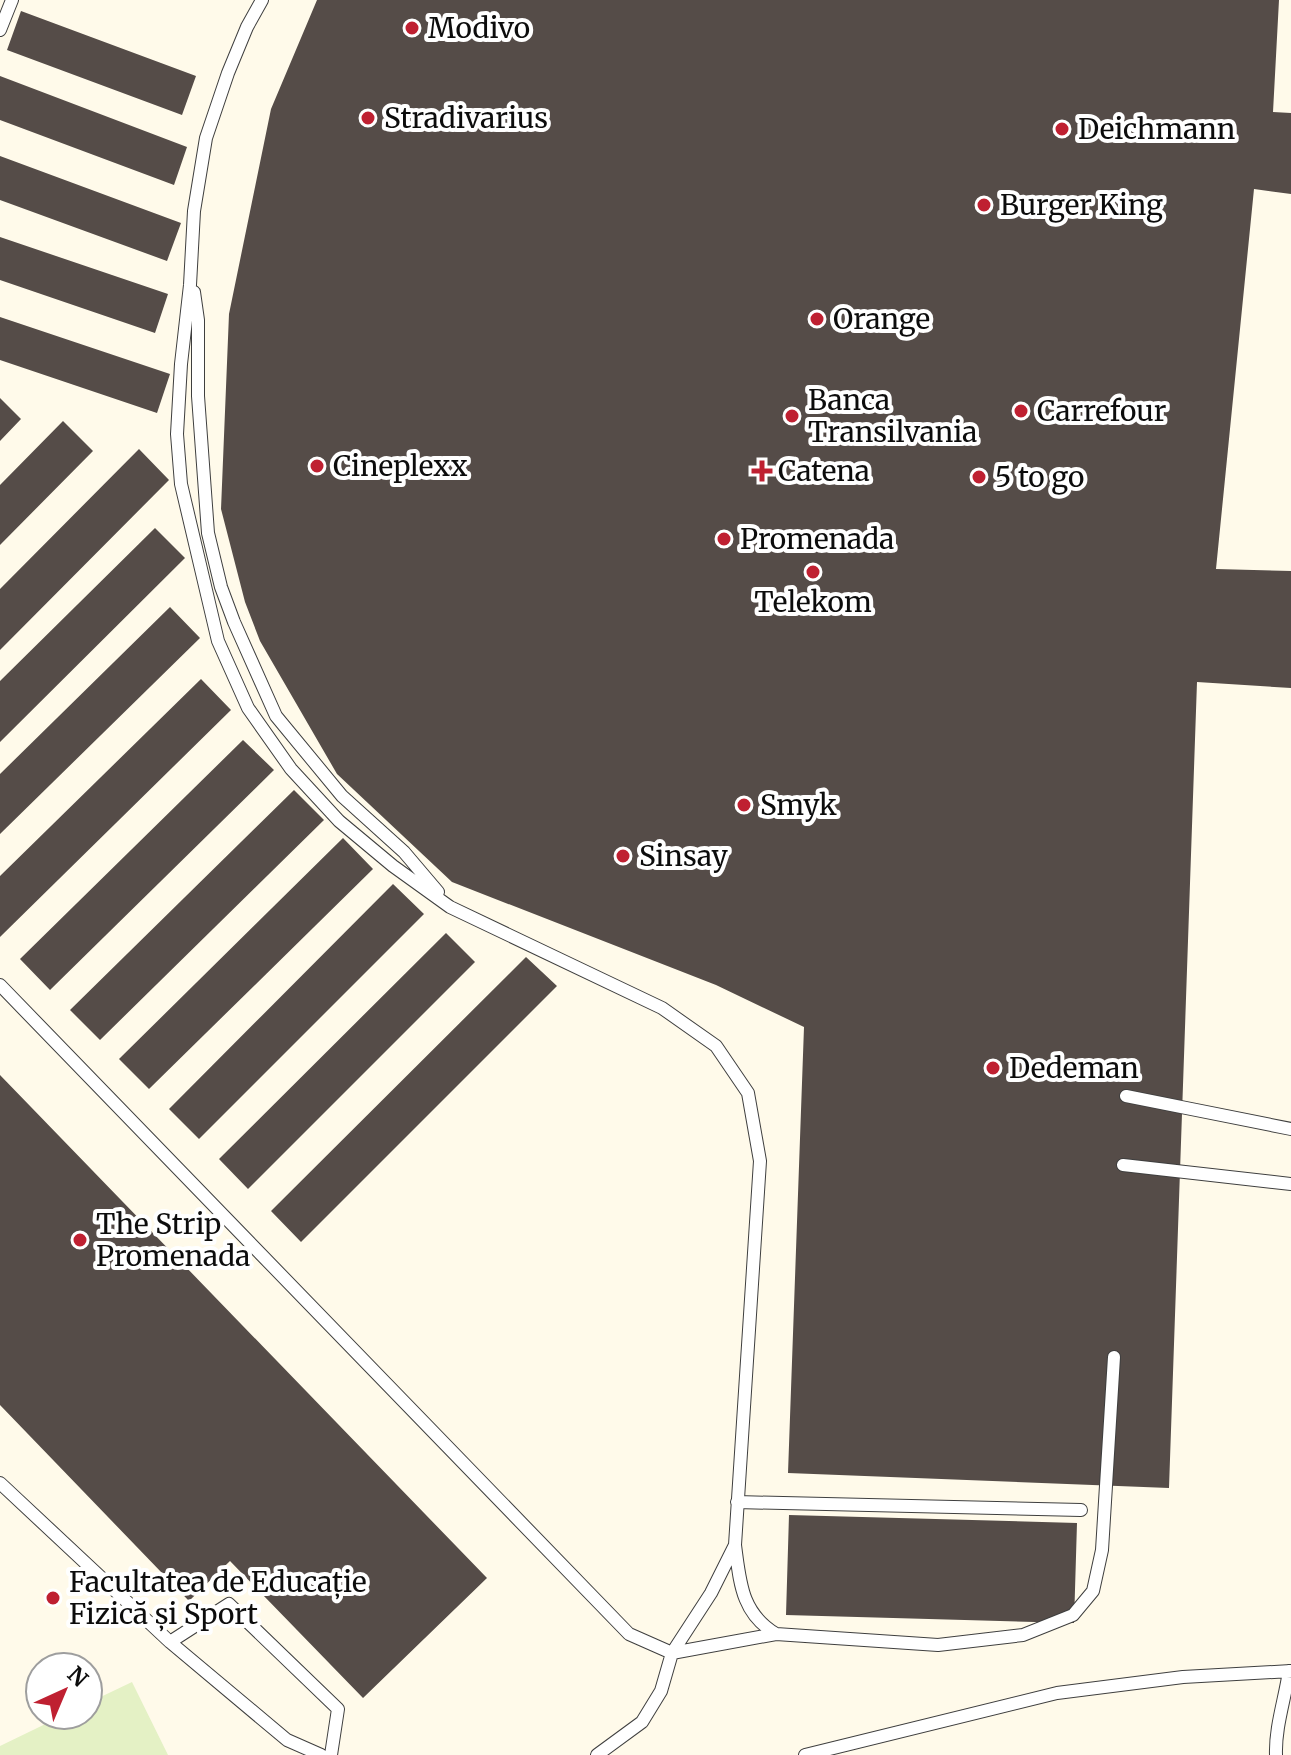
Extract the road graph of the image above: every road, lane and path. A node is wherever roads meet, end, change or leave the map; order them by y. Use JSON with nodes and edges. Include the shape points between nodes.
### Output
{"nodes":[{"id":1,"x":12,"y":0,"type":"edge"},
{"id":2,"x":262,"y":0,"type":"edge"},
{"id":3,"x":0,"y":30,"type":"edge"},
{"id":4,"x":191,"y":259,"type":"junction"},
{"id":5,"x":450,"y":907,"type":"junction"},
{"id":6,"x":0,"y":985,"type":"edge"},
{"id":7,"x":1126,"y":1096,"type":"dead end"},
{"id":8,"x":1291,"y":1129,"type":"edge"},
{"id":9,"x":1123,"y":1165,"type":"dead end"},
{"id":10,"x":1291,"y":1184,"type":"edge"},
{"id":11,"x":1114,"y":1357,"type":"dead end"},
{"id":12,"x":0,"y":1483,"type":"edge"},
{"id":13,"x":737,"y":1502,"type":"junction"},
{"id":14,"x":1081,"y":1510,"type":"dead end"},
{"id":15,"x":735,"y":1545,"type":"junction"},
{"id":16,"x":776,"y":1634,"type":"junction"},
{"id":17,"x":170,"y":1642,"type":"junction"},
{"id":18,"x":672,"y":1653,"type":"junction"},
{"id":19,"x":1290,"y":1671,"type":"edge"},
{"id":20,"x":321,"y":1755,"type":"edge"},
{"id":21,"x":331,"y":1755,"type":"edge"},
{"id":22,"x":597,"y":1755,"type":"edge"},
{"id":23,"x":805,"y":1755,"type":"edge"},
{"id":24,"x":1276,"y":1755,"type":"edge"}],
"edges":[{"from":1,"to":3,"type":"lane"},
{"from":2,"to":4,"type":"lane","via":[[228,73],[206,138]]},
{"from":4,"to":5,"type":"lane","via":[[208,533],[234,622],[276,716],[342,796],[404,852]]},
{"from":4,"to":5,"type":"lane","via":[[177,434],[181,484],[218,641],[248,708],[291,769],[339,821]]},
{"from":5,"to":13,"type":"lane","via":[[662,1008],[716,1046],[748,1093],[760,1161]]},
{"from":6,"to":18,"type":"lane","via":[[629,1634]]},
{"from":7,"to":8,"type":"lane"},
{"from":9,"to":10,"type":"lane"},
{"from":11,"to":16,"type":"lane","via":[[1102,1550],[1093,1591],[1073,1615],[1023,1635],[938,1645]]},
{"from":12,"to":17,"type":"lane"},
{"from":13,"to":14,"type":"lane"},
{"from":13,"to":15,"type":"lane"},
{"from":15,"to":16,"type":"lane","via":[[741,1592],[760,1625]]},
{"from":15,"to":18,"type":"lane"},
{"from":16,"to":18,"type":"lane"},
{"from":17,"to":20,"type":"lane","via":[[287,1740]]},
{"from":17,"to":21,"type":"lane","via":[[229,1604],[338,1709]]},
{"from":18,"to":22,"type":"lane","via":[[661,1691],[642,1722]]},
{"from":19,"to":23,"type":"lane","via":[[1183,1677],[1057,1693]]},
{"from":19,"to":24,"type":"lane","via":[[1275,1736]]}]}
